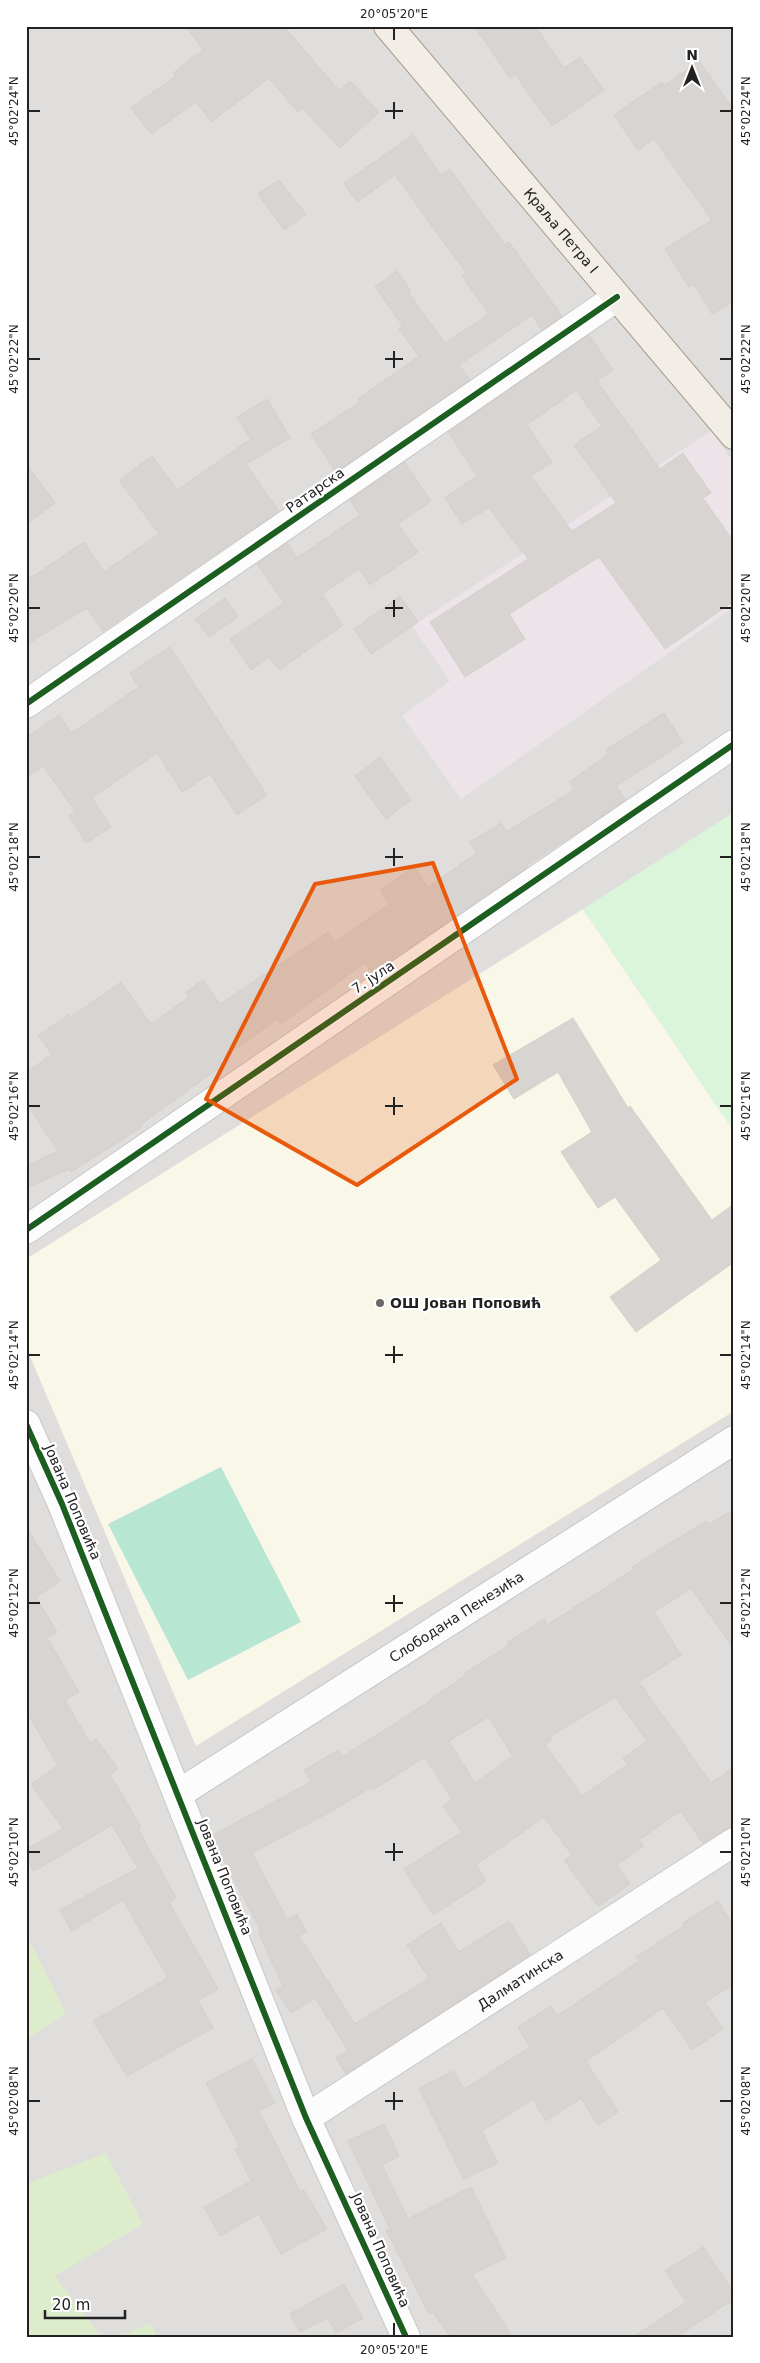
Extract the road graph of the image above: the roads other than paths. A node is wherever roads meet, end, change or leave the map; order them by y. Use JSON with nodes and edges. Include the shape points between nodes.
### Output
{"nodes":[{"id":1,"x":388,"y":26,"type":"edge"},
{"id":2,"x":617,"y":297,"type":"junction"},
{"id":3,"x":734,"y":435,"type":"edge"},
{"id":4,"x":26,"y":704,"type":"edge"},
{"id":5,"x":734,"y":744,"type":"edge"},
{"id":6,"x":26,"y":1230,"type":"edge"},
{"id":7,"x":26,"y":1424,"type":"edge"},
{"id":8,"x":734,"y":1440,"type":"edge"},
{"id":9,"x":178,"y":1794,"type":"junction"},
{"id":10,"x":734,"y":1842,"type":"edge"},
{"id":11,"x":306,"y":2118,"type":"junction"},
{"id":12,"x":406,"y":2337,"type":"edge"}],
"edges":[{"from":1,"to":2,"type":"main road","name":"Краља Петра I"},
{"from":2,"to":3,"type":"main road","name":"Краља Петра I"},
{"from":2,"to":4,"type":"street","name":"Ратарска"},
{"from":5,"to":6,"type":"street","name":"7. јула"},
{"from":7,"to":9,"type":"street","name":"Јована Поповића"},
{"from":8,"to":9,"type":"street","name":"Слободана Пенезића"},
{"from":9,"to":11,"type":"street","name":"Јована Поповића"},
{"from":10,"to":11,"type":"street","name":"Далматинска"},
{"from":11,"to":12,"type":"street","name":"Јована Поповића"}]}
